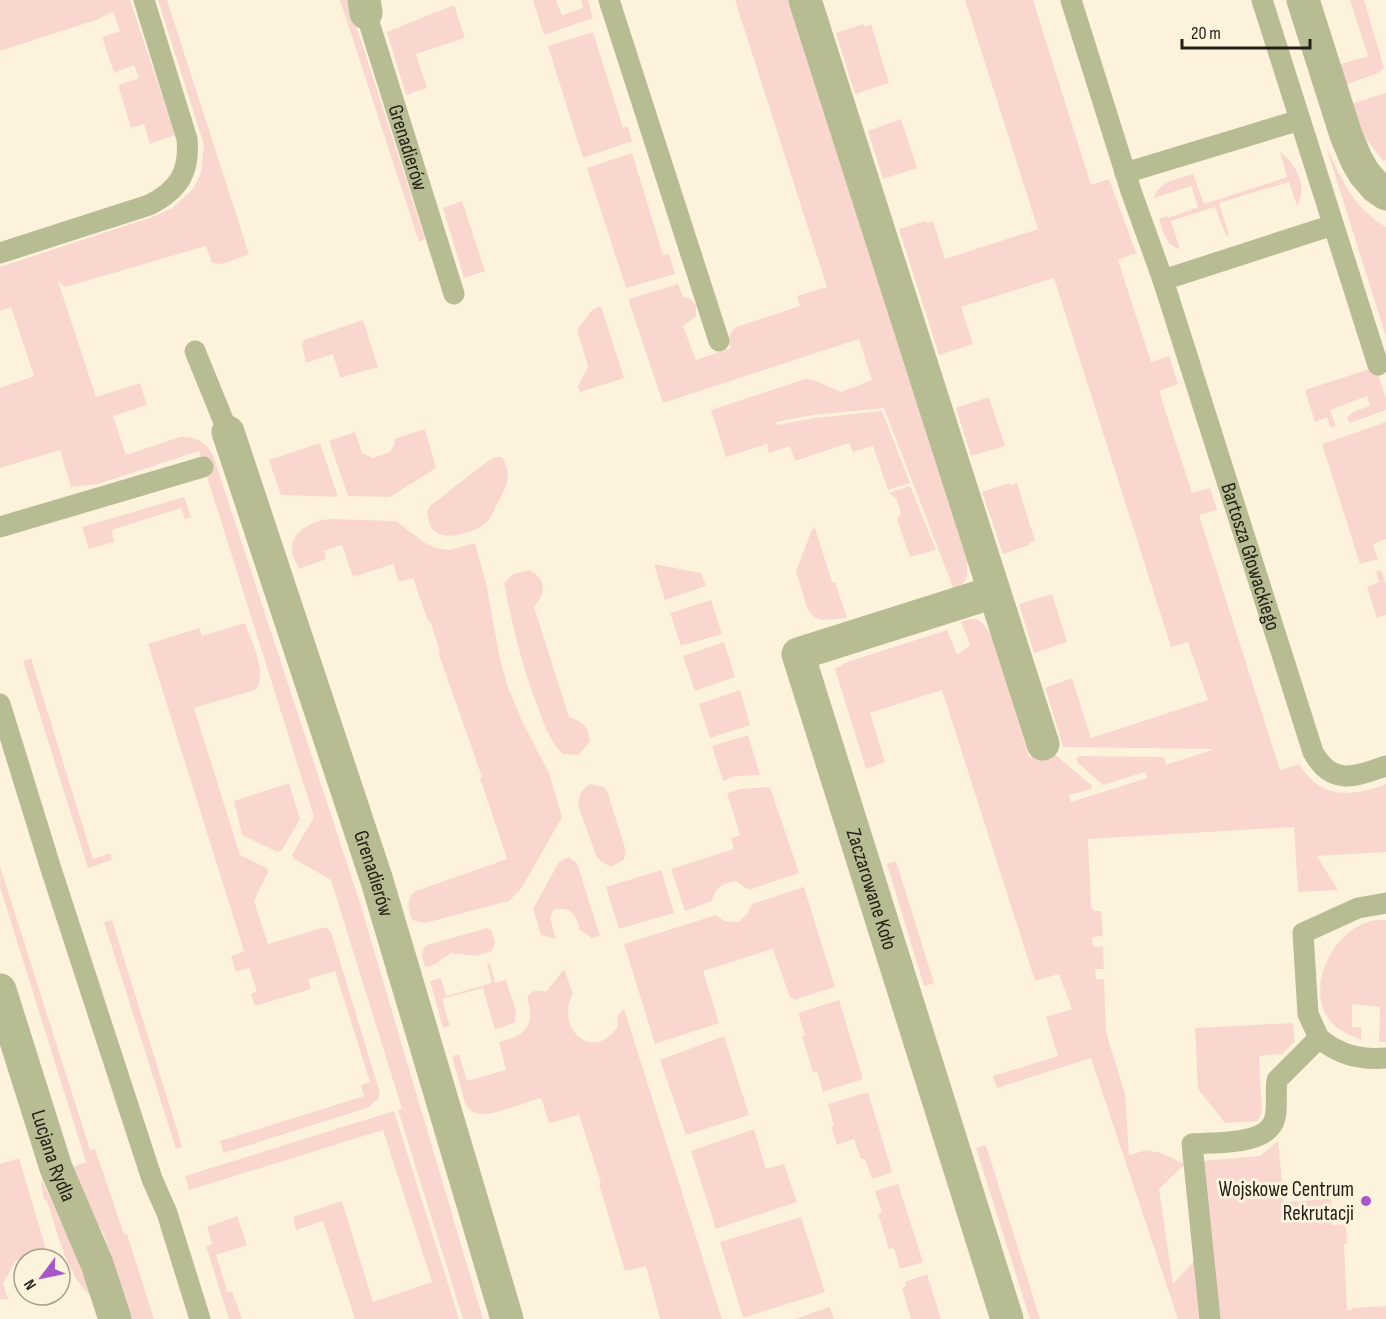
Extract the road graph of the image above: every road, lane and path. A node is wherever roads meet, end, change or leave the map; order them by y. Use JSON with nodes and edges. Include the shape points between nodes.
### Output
{"nodes":[{"id":1,"x":144,"y":0,"type":"edge"},
{"id":2,"x":609,"y":0,"type":"edge"},
{"id":3,"x":805,"y":0,"type":"edge"},
{"id":4,"x":1071,"y":0,"type":"edge"},
{"id":5,"x":1262,"y":0,"type":"edge"},
{"id":6,"x":1303,"y":0,"type":"edge"},
{"id":7,"x":365,"y":7,"type":"edge"},
{"id":8,"x":1300,"y":120,"type":"junction"},
{"id":9,"x":1125,"y":173,"type":"junction"},
{"id":10,"x":1386,"y":194,"type":"edge"},
{"id":11,"x":1333,"y":225,"type":"junction"},
{"id":12,"x":0,"y":253,"type":"edge"},
{"id":13,"x":1163,"y":280,"type":"junction"},
{"id":14,"x":454,"y":294,"type":"dead end"},
{"id":15,"x":719,"y":341,"type":"dead end"},
{"id":16,"x":195,"y":351,"type":"dead end"},
{"id":17,"x":1378,"y":365,"type":"dead end"},
{"id":18,"x":228,"y":432,"type":"joint"},
{"id":19,"x":203,"y":467,"type":"dead end"},
{"id":20,"x":0,"y":527,"type":"edge"},
{"id":21,"x":994,"y":592,"type":"junction"},
{"id":22,"x":0,"y":704,"type":"edge"},
{"id":23,"x":1042,"y":744,"type":"dead end"},
{"id":24,"x":1386,"y":766,"type":"edge"},
{"id":25,"x":1386,"y":903,"type":"edge"},
{"id":26,"x":0,"y":990,"type":"edge"},
{"id":27,"x":1319,"y":1038,"type":"junction"},
{"id":28,"x":1386,"y":1058,"type":"edge"},
{"id":29,"x":115,"y":1319,"type":"edge"},
{"id":30,"x":200,"y":1319,"type":"edge"},
{"id":31,"x":507,"y":1319,"type":"edge"},
{"id":32,"x":1007,"y":1319,"type":"edge"},
{"id":33,"x":1210,"y":1319,"type":"edge"}],
"edges":[{"from":1,"to":12,"type":"lane","via":[[187,139],[188,160],[179,183],[149,205]]},
{"from":2,"to":15,"type":"lane"},
{"from":3,"to":21,"type":"street"},
{"from":4,"to":9,"type":"lane","name":"Bartosza Głowackiego"},
{"from":5,"to":8,"type":"lane"},
{"from":6,"to":10,"type":"street","via":[[1356,159],[1376,187]]},
{"from":7,"to":14,"type":"lane","name":"Grenadierów"},
{"from":8,"to":9,"type":"lane"},
{"from":8,"to":11,"type":"lane"},
{"from":9,"to":13,"type":"lane","name":"Bartosza Głowackiego"},
{"from":11,"to":13,"type":"lane"},
{"from":11,"to":17,"type":"lane"},
{"from":13,"to":24,"type":"lane","name":"Bartosza Głowackiego","via":[[1313,752],[1324,768],[1339,776],[1357,776]]},
{"from":16,"to":18,"type":"lane"},
{"from":18,"to":31,"type":"street","name":"Grenadierów","via":[[377,881]]},
{"from":19,"to":20,"type":"lane"},
{"from":21,"to":23,"type":"street"},
{"from":21,"to":32,"type":"street","name":"Zaczarowane Koło","via":[[798,654]]},
{"from":22,"to":30,"type":"lane"},
{"from":25,"to":27,"type":"lane","via":[[1358,908],[1303,933],[1308,1014]]},
{"from":26,"to":29,"type":"street","name":"Lucjana Rydla","via":[[56,1168],[97,1264]]},
{"from":27,"to":28,"type":"lane","via":[[1349,1056]]},
{"from":27,"to":33,"type":"lane","via":[[1277,1080],[1275,1120],[1263,1134],[1250,1139],[1192,1144]]}]}
